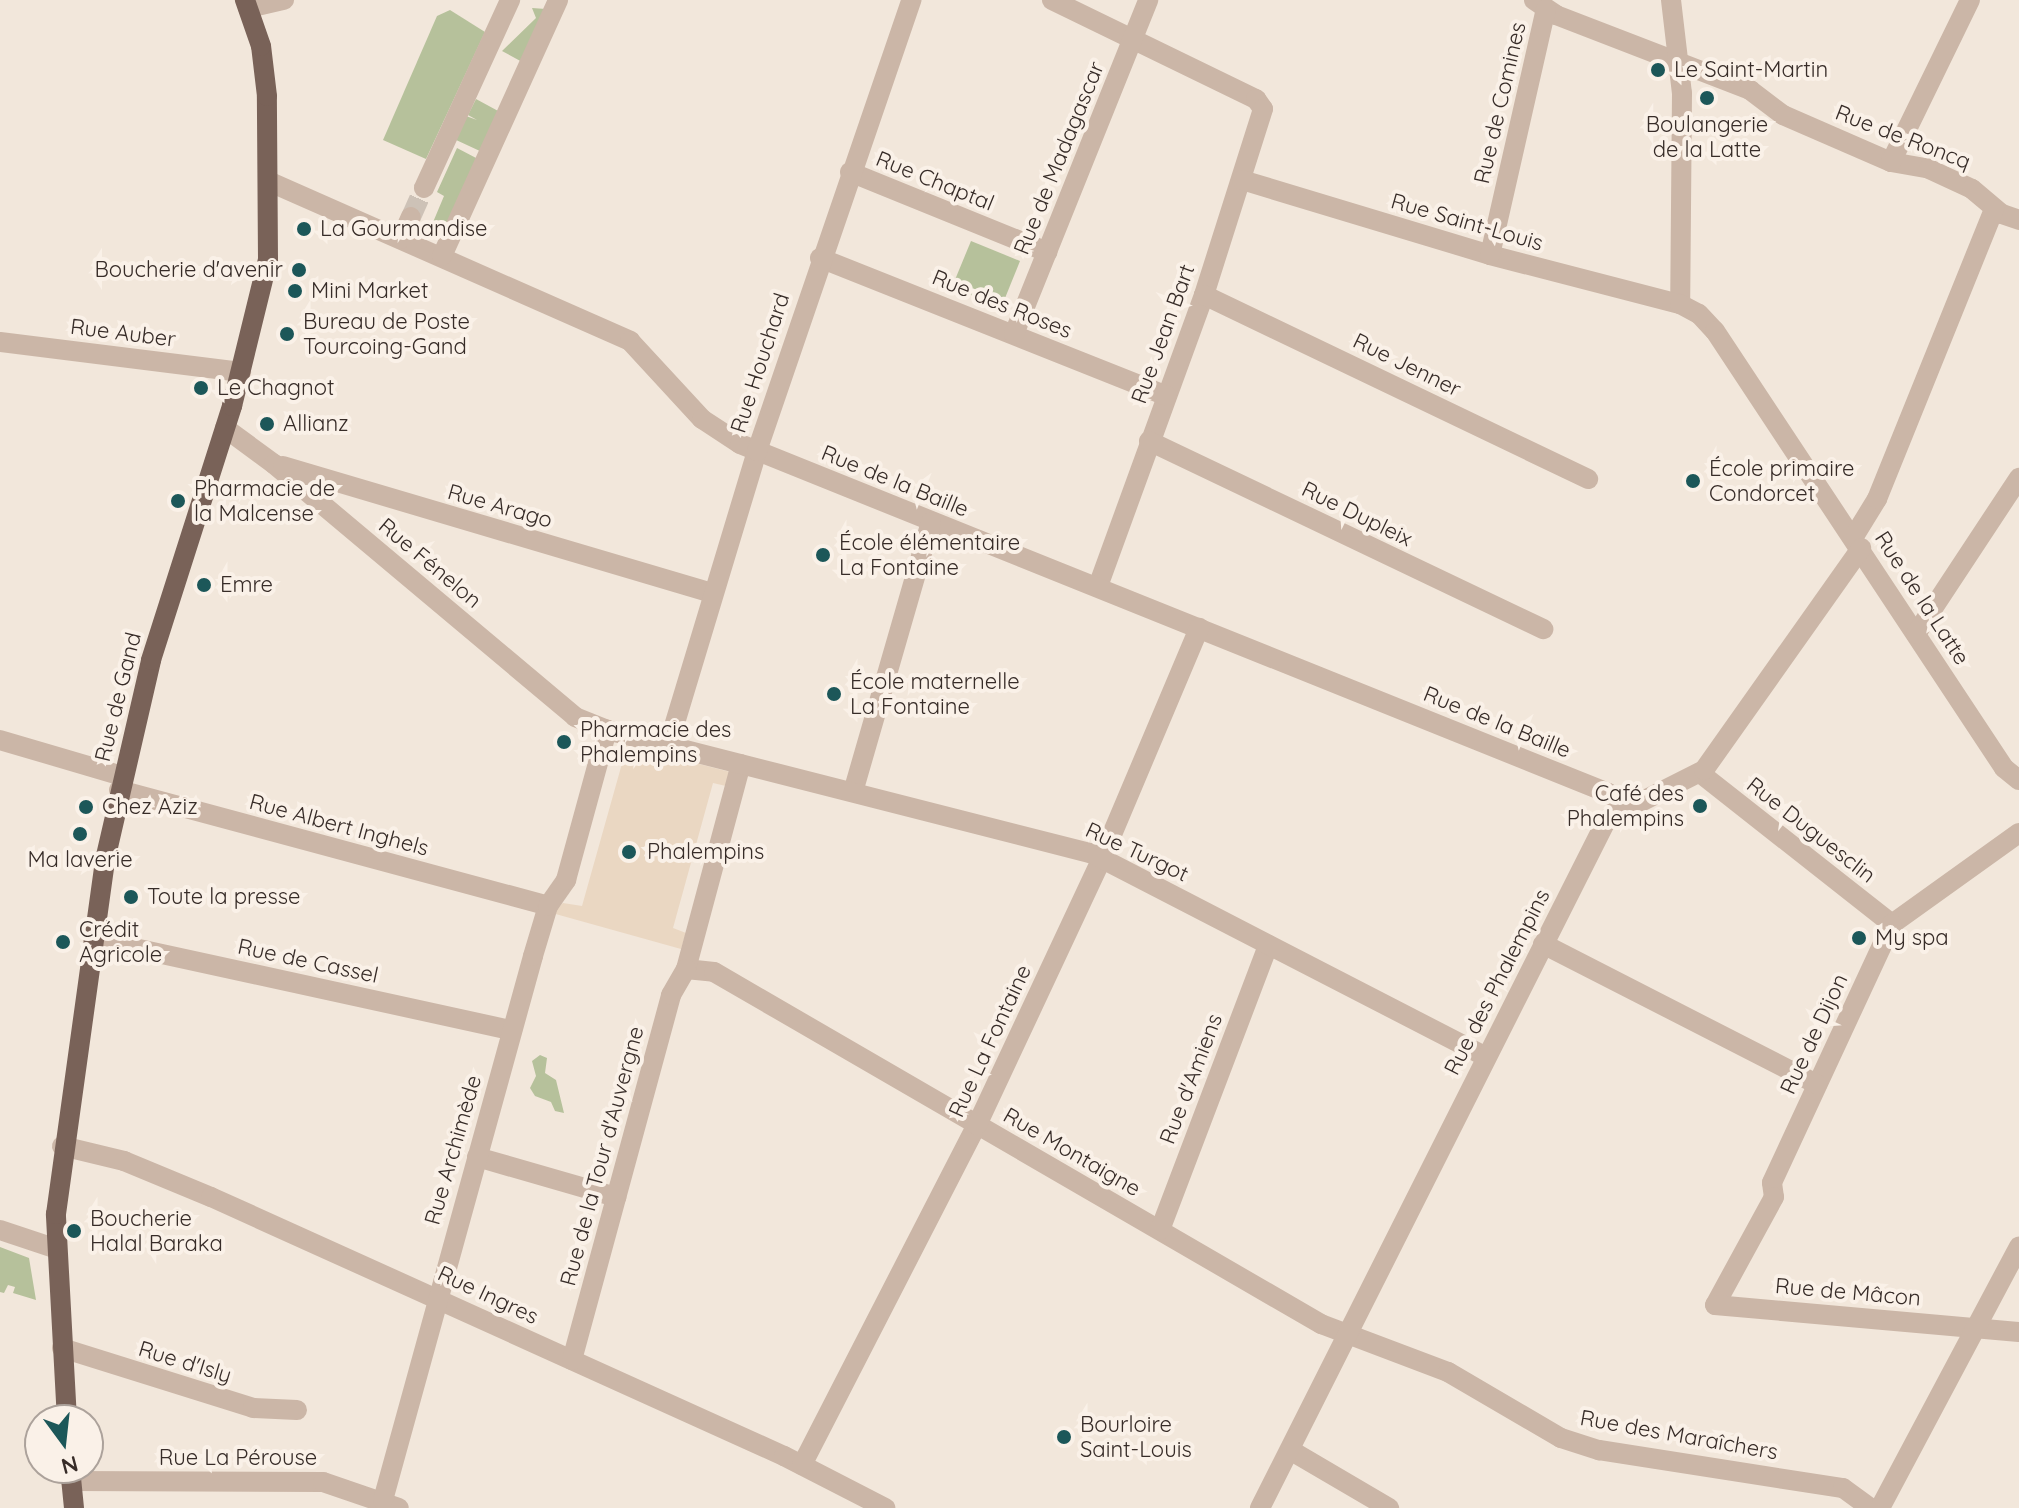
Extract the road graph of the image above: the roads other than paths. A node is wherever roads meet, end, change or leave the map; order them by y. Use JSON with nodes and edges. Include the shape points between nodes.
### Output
{"nodes":[{"id":1,"x":284,"y":0,"type":"edge"},
{"id":2,"x":510,"y":0,"type":"edge"},
{"id":3,"x":558,"y":0,"type":"edge"},
{"id":4,"x":911,"y":0,"type":"edge"},
{"id":5,"x":1052,"y":0,"type":"edge"},
{"id":6,"x":1148,"y":0,"type":"edge"},
{"id":7,"x":1671,"y":0,"type":"edge"},
{"id":8,"x":1970,"y":0,"type":"edge"},
{"id":9,"x":246,"y":4,"type":"edge"},
{"id":10,"x":1540,"y":5,"type":"edge"},
{"id":11,"x":1133,"y":38,"type":"junction"},
{"id":12,"x":1680,"y":62,"type":"junction"},
{"id":13,"x":1891,"y":162,"type":"junction"},
{"id":14,"x":850,"y":172,"type":"junction"},
{"id":15,"x":1242,"y":180,"type":"junction"},
{"id":16,"x":270,"y":182,"type":"junction"},
{"id":17,"x":424,"y":188,"type":"tunnel mouth"},
{"id":18,"x":1994,"y":209,"type":"junction"},
{"id":19,"x":411,"y":217,"type":"tunnel mouth"},
{"id":20,"x":2019,"y":220,"type":"edge"},
{"id":21,"x":401,"y":239,"type":"junction"},
{"id":22,"x":1047,"y":252,"type":"junction"},
{"id":23,"x":1490,"y":255,"type":"junction"},
{"id":24,"x":442,"y":256,"type":"junction"},
{"id":25,"x":820,"y":258,"type":"junction"},
{"id":26,"x":1204,"y":295,"type":"junction"},
{"id":27,"x":1680,"y":304,"type":"junction"},
{"id":28,"x":1014,"y":334,"type":"junction"},
{"id":29,"x":0,"y":342,"type":"edge"},
{"id":30,"x":241,"y":372,"type":"junction"},
{"id":31,"x":1166,"y":396,"type":"junction"},
{"id":32,"x":225,"y":428,"type":"junction"},
{"id":33,"x":1149,"y":441,"type":"junction"},
{"id":34,"x":757,"y":451,"type":"junction"},
{"id":35,"x":274,"y":464,"type":"junction"},
{"id":36,"x":2019,"y":478,"type":"edge"},
{"id":37,"x":1588,"y":479,"type":"dead end"},
{"id":38,"x":931,"y":522,"type":"junction"},
{"id":39,"x":1857,"y":543,"type":"junction"},
{"id":40,"x":1098,"y":586,"type":"junction"},
{"id":41,"x":712,"y":593,"type":"junction"},
{"id":42,"x":1199,"y":628,"type":"junction"},
{"id":43,"x":1543,"y":629,"type":"dead end"},
{"id":44,"x":1916,"y":634,"type":"junction"},
{"id":45,"x":607,"y":730,"type":"junction"},
{"id":46,"x":0,"y":740,"type":"edge"},
{"id":47,"x":668,"y":746,"type":"junction"},
{"id":48,"x":741,"y":764,"type":"junction"},
{"id":49,"x":1700,"y":773,"type":"junction"},
{"id":50,"x":2019,"y":780,"type":"edge"},
{"id":51,"x":120,"y":783,"type":"junction"},
{"id":52,"x":853,"y":792,"type":"junction"},
{"id":53,"x":1625,"y":806,"type":"junction"},
{"id":54,"x":2019,"y":833,"type":"edge"},
{"id":55,"x":1102,"y":858,"type":"junction"},
{"id":56,"x":548,"y":906,"type":"junction"},
{"id":57,"x":1892,"y":924,"type":"junction"},
{"id":58,"x":93,"y":939,"type":"junction"},
{"id":59,"x":1543,"y":944,"type":"junction"},
{"id":60,"x":1268,"y":945,"type":"junction"},
{"id":61,"x":686,"y":969,"type":"junction"},
{"id":62,"x":512,"y":1030,"type":"junction"},
{"id":63,"x":1485,"y":1056,"type":"junction"},
{"id":64,"x":1817,"y":1084,"type":"junction"},
{"id":65,"x":977,"y":1125,"type":"junction"},
{"id":66,"x":62,"y":1146,"type":"junction"},
{"id":67,"x":477,"y":1157,"type":"junction"},
{"id":68,"x":616,"y":1197,"type":"junction"},
{"id":69,"x":0,"y":1230,"type":"edge"},
{"id":70,"x":1160,"y":1230,"type":"junction"},
{"id":71,"x":2019,"y":1247,"type":"edge"},
{"id":72,"x":54,"y":1248,"type":"junction"},
{"id":73,"x":437,"y":1298,"type":"junction"},
{"id":74,"x":1715,"y":1305,"type":"joint"},
{"id":75,"x":1977,"y":1326,"type":"junction"},
{"id":76,"x":2019,"y":1332,"type":"edge"},
{"id":77,"x":1350,"y":1336,"type":"junction"},
{"id":78,"x":62,"y":1348,"type":"junction"},
{"id":79,"x":572,"y":1360,"type":"junction"},
{"id":80,"x":66,"y":1404,"type":"edge"},
{"id":81,"x":297,"y":1410,"type":"dead end"},
{"id":82,"x":1290,"y":1450,"type":"junction"},
{"id":83,"x":802,"y":1465,"type":"junction"},
{"id":84,"x":104,"y":1475,"type":"edge"},
{"id":85,"x":72,"y":1484,"type":"edge"},
{"id":86,"x":391,"y":1504,"type":"edge"},
{"id":87,"x":74,"y":1508,"type":"edge"},
{"id":88,"x":885,"y":1508,"type":"edge"},
{"id":89,"x":1260,"y":1508,"type":"edge"},
{"id":90,"x":1389,"y":1508,"type":"edge"},
{"id":91,"x":1871,"y":1508,"type":"edge"},
{"id":92,"x":1880,"y":1508,"type":"edge"}],
"edges":[{"from":1,"to":9,"type":"street"},
{"from":2,"to":17,"type":"street"},
{"from":3,"to":24,"type":"street"},
{"from":4,"to":14,"type":"street","name":"Rue Houchard"},
{"from":5,"to":11,"type":"street"},
{"from":6,"to":11,"type":"street","name":"Rue de Madagascar"},
{"from":7,"to":12,"type":"street"},
{"from":8,"to":13,"type":"street"},
{"from":9,"to":16,"type":"main road","name":"Rue de Gand","via":[[266,76]]},
{"from":10,"to":12,"type":"street","name":"Rue de Roncq"},
{"from":10,"to":23,"type":"street","name":"Rue de Comines"},
{"from":11,"to":15,"type":"street","name":"Rue Jean Bart","via":[[1256,99],[1264,116]]},
{"from":11,"to":22,"type":"street","name":"Rue de Madagascar"},
{"from":12,"to":13,"type":"street","name":"Rue de Roncq","via":[[1750,90],[1783,115]]},
{"from":12,"to":27,"type":"street"},
{"from":13,"to":18,"type":"street","name":"Rue de Roncq","via":[[1929,169],[1972,189]]},
{"from":14,"to":22,"type":"street","name":"Rue Chaptal"},
{"from":14,"to":25,"type":"street","name":"Rue Houchard"},
{"from":15,"to":23,"type":"street","name":"Rue Saint-Louis"},
{"from":15,"to":26,"type":"street","name":"Rue Jean Bart"},
{"from":16,"to":21,"type":"street","name":"Rue de la Baille"},
{"from":16,"to":30,"type":"main road","name":"Rue de Gand","via":[[266,274]]},
{"from":18,"to":20,"type":"street","name":"Rue de Roncq"},
{"from":18,"to":39,"type":"street"},
{"from":19,"to":21,"type":"street"},
{"from":21,"to":24,"type":"street","name":"Rue de la Baille"},
{"from":22,"to":28,"type":"street","name":"Rue de Madagascar"},
{"from":23,"to":27,"type":"street","name":"Rue Saint-Louis"},
{"from":24,"to":34,"type":"street","name":"Rue de la Baille","via":[[630,341],[702,419]]},
{"from":25,"to":28,"type":"street","name":"Rue des Roses"},
{"from":25,"to":34,"type":"street","name":"Rue Houchard"},
{"from":26,"to":31,"type":"street","name":"Rue Jean Bart"},
{"from":26,"to":37,"type":"street","name":"Rue Jenner"},
{"from":27,"to":39,"type":"street","name":"Rue de la Latte","via":[[1715,331]]},
{"from":28,"to":31,"type":"street","name":"Rue des Roses"},
{"from":29,"to":30,"type":"street","name":"Rue Auber"},
{"from":30,"to":32,"type":"main road","name":"Rue de Gand"},
{"from":31,"to":33,"type":"street","name":"Rue Jean Bart"},
{"from":32,"to":35,"type":"street","name":"Rue Fénelon"},
{"from":32,"to":51,"type":"main road","name":"Rue de Gand","via":[[157,637]]},
{"from":33,"to":40,"type":"street","name":"Rue Jean Bart"},
{"from":33,"to":43,"type":"street","name":"Rue Dupleix"},
{"from":34,"to":38,"type":"street","name":"Rue de la Baille"},
{"from":34,"to":41,"type":"street","name":"Rue Houchard"},
{"from":35,"to":41,"type":"street","name":"Rue Arago"},
{"from":35,"to":45,"type":"street","name":"Rue Fénelon","via":[[575,717]]},
{"from":36,"to":44,"type":"street"},
{"from":38,"to":40,"type":"street","name":"Rue de la Baille"},
{"from":38,"to":52,"type":"street"},
{"from":39,"to":44,"type":"street","name":"Rue de la Latte"},
{"from":39,"to":49,"type":"street"},
{"from":40,"to":42,"type":"street","name":"Rue de la Baille"},
{"from":41,"to":47,"type":"street","name":"Rue Houchard"},
{"from":42,"to":53,"type":"street","name":"Rue de la Baille","via":[[1608,793]]},
{"from":42,"to":55,"type":"street","name":"Rue La Fontaine"},
{"from":44,"to":50,"type":"street","name":"Rue de la Latte","via":[[2004,768]]},
{"from":45,"to":47,"type":"street","name":"Rue Fénelon"},
{"from":45,"to":56,"type":"street","name":"Rue Archimède","via":[[566,880]]},
{"from":46,"to":51,"type":"street","name":"Rue Albert Inghels"},
{"from":47,"to":48,"type":"street","name":"Rue Turgot"},
{"from":48,"to":52,"type":"street","name":"Rue Turgot"},
{"from":48,"to":61,"type":"street","name":"Rue de la Tour d'Auvergne"},
{"from":49,"to":53,"type":"street","name":"Rue des Phalempins"},
{"from":49,"to":57,"type":"street","name":"Rue Duguesclin"},
{"from":51,"to":56,"type":"street","name":"Rue Albert Inghels"},
{"from":51,"to":58,"type":"main road","name":"Rue de Gand"},
{"from":52,"to":55,"type":"street","name":"Rue Turgot"},
{"from":53,"to":59,"type":"street","name":"Rue des Phalempins","via":[[1601,828]]},
{"from":54,"to":57,"type":"street","name":"Rue de Dijon"},
{"from":55,"to":60,"type":"street","name":"Rue Turgot"},
{"from":55,"to":65,"type":"street","name":"Rue La Fontaine"},
{"from":56,"to":62,"type":"street","name":"Rue Archimède"},
{"from":57,"to":64,"type":"street","name":"Rue de Dijon"},
{"from":58,"to":62,"type":"street","name":"Rue de Cassel"},
{"from":58,"to":66,"type":"main road","name":"Rue de Gand"},
{"from":59,"to":63,"type":"street","name":"Rue des Phalempins"},
{"from":59,"to":64,"type":"street"},
{"from":60,"to":63,"type":"street","name":"Rue Turgot"},
{"from":60,"to":70,"type":"street","name":"Rue d'Amiens"},
{"from":61,"to":65,"type":"street","name":"Rue Montaigne","via":[[714,972]]},
{"from":61,"to":68,"type":"street","name":"Rue de la Tour d'Auvergne","via":[[675,982]]},
{"from":62,"to":67,"type":"street","name":"Rue Archimède"},
{"from":63,"to":77,"type":"street","name":"Rue des Phalempins"},
{"from":64,"to":74,"type":"street","name":"Rue de Dijon","via":[[1772,1183],[1774,1197]]},
{"from":65,"to":70,"type":"street","name":"Rue Montaigne"},
{"from":65,"to":83,"type":"street","name":"Rue La Fontaine"},
{"from":66,"to":72,"type":"main road","name":"Rue de Gand"},
{"from":66,"to":73,"type":"street","name":"Rue Ingres","via":[[145,1169]]},
{"from":67,"to":68,"type":"street"},
{"from":67,"to":73,"type":"street","name":"Rue Archimède"},
{"from":68,"to":79,"type":"street","name":"Rue de la Tour d'Auvergne"},
{"from":69,"to":72,"type":"street"},
{"from":70,"to":77,"type":"street","name":"Rue Montaigne"},
{"from":71,"to":75,"type":"street"},
{"from":72,"to":78,"type":"main road","name":"Rue de Gand"},
{"from":73,"to":79,"type":"street","name":"Rue Ingres"},
{"from":73,"to":86,"type":"street","name":"Rue Archimède"},
{"from":74,"to":75,"type":"street","name":"Rue de Mâcon"},
{"from":75,"to":76,"type":"street","name":"Rue de Mâcon"},
{"from":75,"to":92,"type":"street"},
{"from":77,"to":82,"type":"street","name":"Rue des Phalempins"},
{"from":77,"to":91,"type":"street","name":"Rue des Maraîchers","via":[[1448,1372],[1586,1447],[1843,1488]]},
{"from":78,"to":80,"type":"main road","name":"Rue de Gand"},
{"from":78,"to":81,"type":"street","name":"Rue d'Isly","via":[[253,1408]]},
{"from":79,"to":83,"type":"street","name":"Rue Ingres"},
{"from":82,"to":89,"type":"street","name":"Rue des Phalempins"},
{"from":82,"to":90,"type":"street"},
{"from":83,"to":88,"type":"street","name":"Rue Ingres"},
{"from":84,"to":86,"type":"street","name":"Rue La Pérouse","via":[[323,1482]]},
{"from":85,"to":87,"type":"main road"}]}
